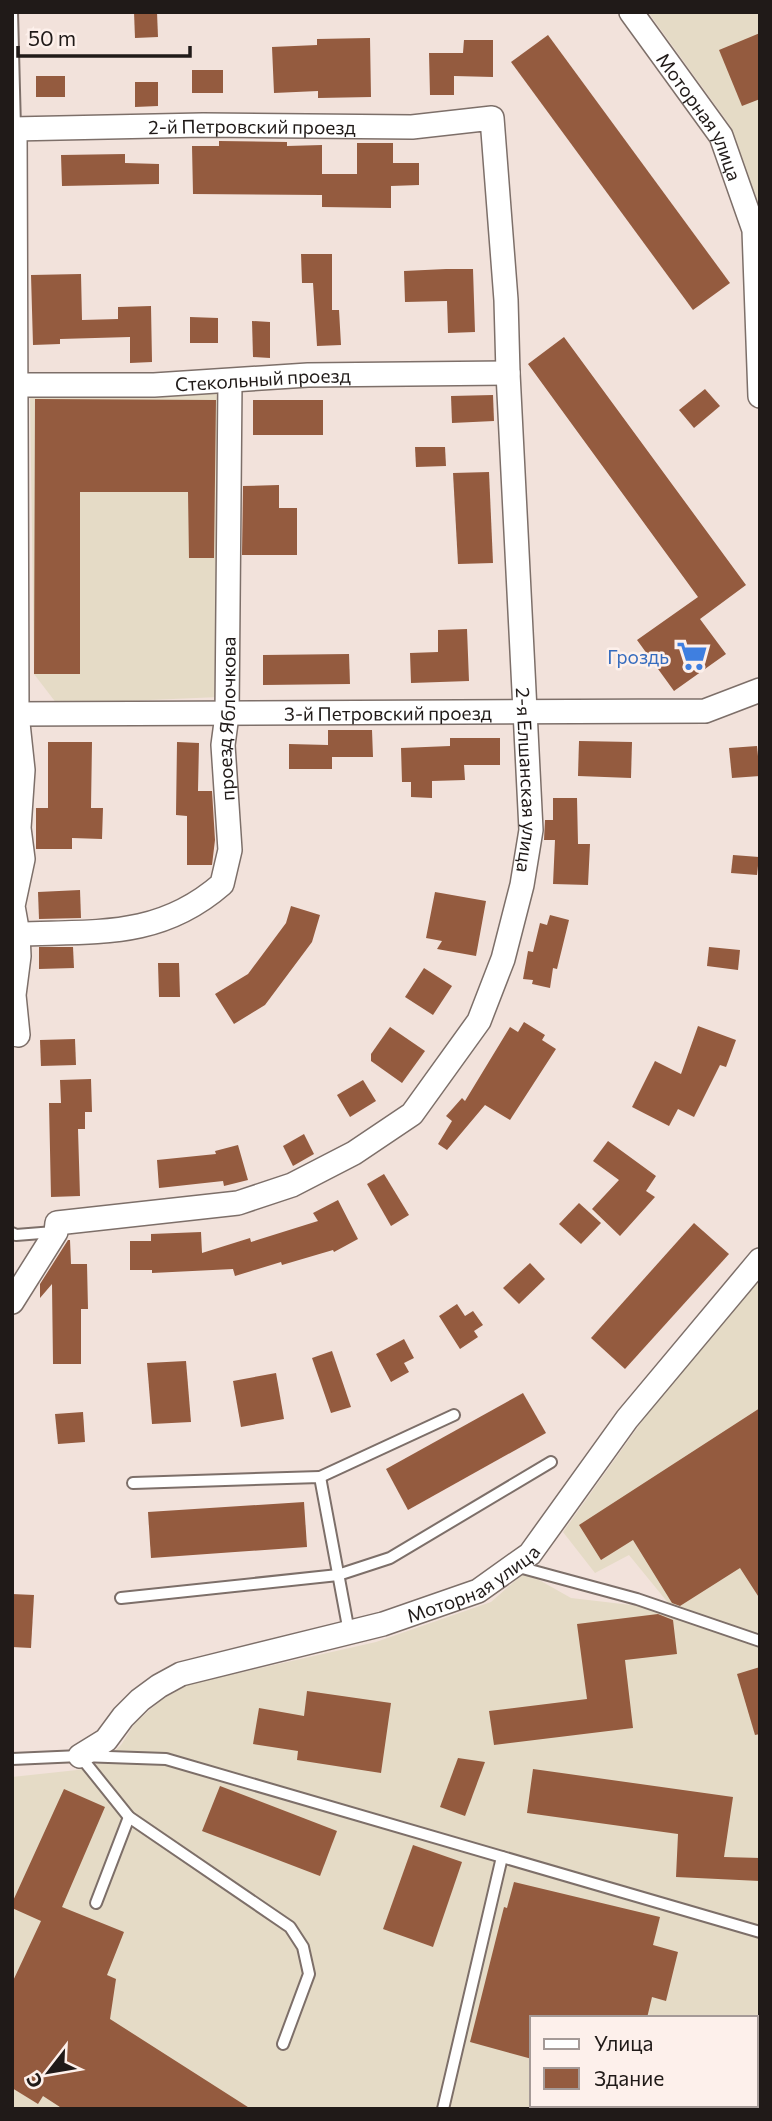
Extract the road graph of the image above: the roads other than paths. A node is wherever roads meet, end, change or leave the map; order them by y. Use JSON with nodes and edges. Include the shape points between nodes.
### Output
{"nodes":[{"id":1,"x":12,"y":12,"type":"edge"},
{"id":2,"x":632,"y":12,"type":"edge"},
{"id":3,"x":492,"y":118,"type":"joint"},
{"id":4,"x":14,"y":129,"type":"edge"},
{"id":5,"x":508,"y":373,"type":"junction"},
{"id":6,"x":230,"y":381,"type":"junction"},
{"id":7,"x":16,"y":385,"type":"junction"},
{"id":8,"x":760,"y":396,"type":"edge"},
{"id":9,"x":760,"y":690,"type":"edge"},
{"id":10,"x":524,"y":713,"type":"junction"},
{"id":11,"x":15,"y":714,"type":"edge"},
{"id":12,"x":227,"y":715,"type":"junction"},
{"id":13,"x":18,"y":934,"type":"junction"},
{"id":14,"x":15,"y":1042,"type":"edge"},
{"id":15,"x":56,"y":1232,"type":"junction"},
{"id":16,"x":12,"y":1233,"type":"edge"},
{"id":17,"x":760,"y":1260,"type":"edge"},
{"id":18,"x":12,"y":1302,"type":"edge"},
{"id":19,"x":454,"y":1415,"type":"dead end"},
{"id":20,"x":551,"y":1462,"type":"dead end"},
{"id":21,"x":320,"y":1477,"type":"junction"},
{"id":22,"x":134,"y":1483,"type":"dead end"},
{"id":23,"x":514,"y":1566,"type":"junction"},
{"id":24,"x":338,"y":1575,"type":"junction"},
{"id":25,"x":121,"y":1598,"type":"dead end"},
{"id":26,"x":349,"y":1632,"type":"junction"},
{"id":27,"x":760,"y":1641,"type":"edge"},
{"id":28,"x":80,"y":1756,"type":"junction"},
{"id":29,"x":12,"y":1759,"type":"edge"},
{"id":30,"x":129,"y":1817,"type":"junction"},
{"id":31,"x":502,"y":1857,"type":"junction"},
{"id":32,"x":96,"y":1903,"type":"dead end"},
{"id":33,"x":760,"y":1932,"type":"edge"},
{"id":34,"x":283,"y":2044,"type":"dead end"},
{"id":35,"x":443,"y":2109,"type":"edge"}],
"edges":[{"from":1,"to":4,"type":"lane"},
{"from":2,"to":8,"type":"street","name":"Моторная улица","via":[[721,136],[754,230]]},
{"from":3,"to":4,"type":"street","name":"2-й Петровский проезд","via":[[412,127]]},
{"from":3,"to":5,"type":"street","name":"2-я Елшанская улица"},
{"from":4,"to":7,"type":"street"},
{"from":5,"to":6,"type":"street","name":"Стекольный проезд","via":[[308,375]]},
{"from":5,"to":10,"type":"street","name":"2-я Елшанская улица"},
{"from":6,"to":7,"type":"street","name":"Стекольный проезд"},
{"from":6,"to":12,"type":"street","name":"проезд Яблочкова"},
{"from":7,"to":11,"type":"street"},
{"from":9,"to":10,"type":"street","name":"3-й Петровский проезд","via":[[705,711]]},
{"from":10,"to":12,"type":"street","name":"3-й Петровский проезд"},
{"from":10,"to":15,"type":"street","name":"2-я Елшанская улица","via":[[531,830],[503,959],[479,1021],[412,1114],[354,1153],[292,1185],[238,1202],[57,1223]]},
{"from":11,"to":12,"type":"street","name":"3-й Петровский проезд"},
{"from":11,"to":13,"type":"street","via":[[23,770],[19,828],[23,859],[13,906]]},
{"from":12,"to":13,"type":"street","name":"проезд Яблочкова","via":[[223,745],[230,850],[222,884],[183,913],[144,927]]},
{"from":13,"to":14,"type":"street"},
{"from":15,"to":16,"type":"lane"},
{"from":15,"to":18,"type":"street"},
{"from":17,"to":23,"type":"street","name":"Моторная улица","via":[[627,1419],[530,1554]]},
{"from":19,"to":21,"type":"lane"},
{"from":20,"to":24,"type":"lane","via":[[390,1558]]},
{"from":21,"to":22,"type":"lane"},
{"from":21,"to":24,"type":"lane"},
{"from":23,"to":26,"type":"street","name":"Моторная улица","via":[[478,1591]]},
{"from":23,"to":27,"type":"lane","via":[[637,1599]]},
{"from":24,"to":25,"type":"lane"},
{"from":24,"to":26,"type":"lane"},
{"from":26,"to":28,"type":"street","name":"Моторная улица","via":[[181,1674],[141,1700],[106,1740]]},
{"from":28,"to":29,"type":"lane"},
{"from":28,"to":30,"type":"lane"},
{"from":28,"to":31,"type":"lane","via":[[166,1759]]},
{"from":30,"to":32,"type":"lane"},
{"from":30,"to":34,"type":"lane","via":[[290,1927],[303,1947],[309,1974]]},
{"from":31,"to":33,"type":"lane"},
{"from":31,"to":35,"type":"lane"}]}
